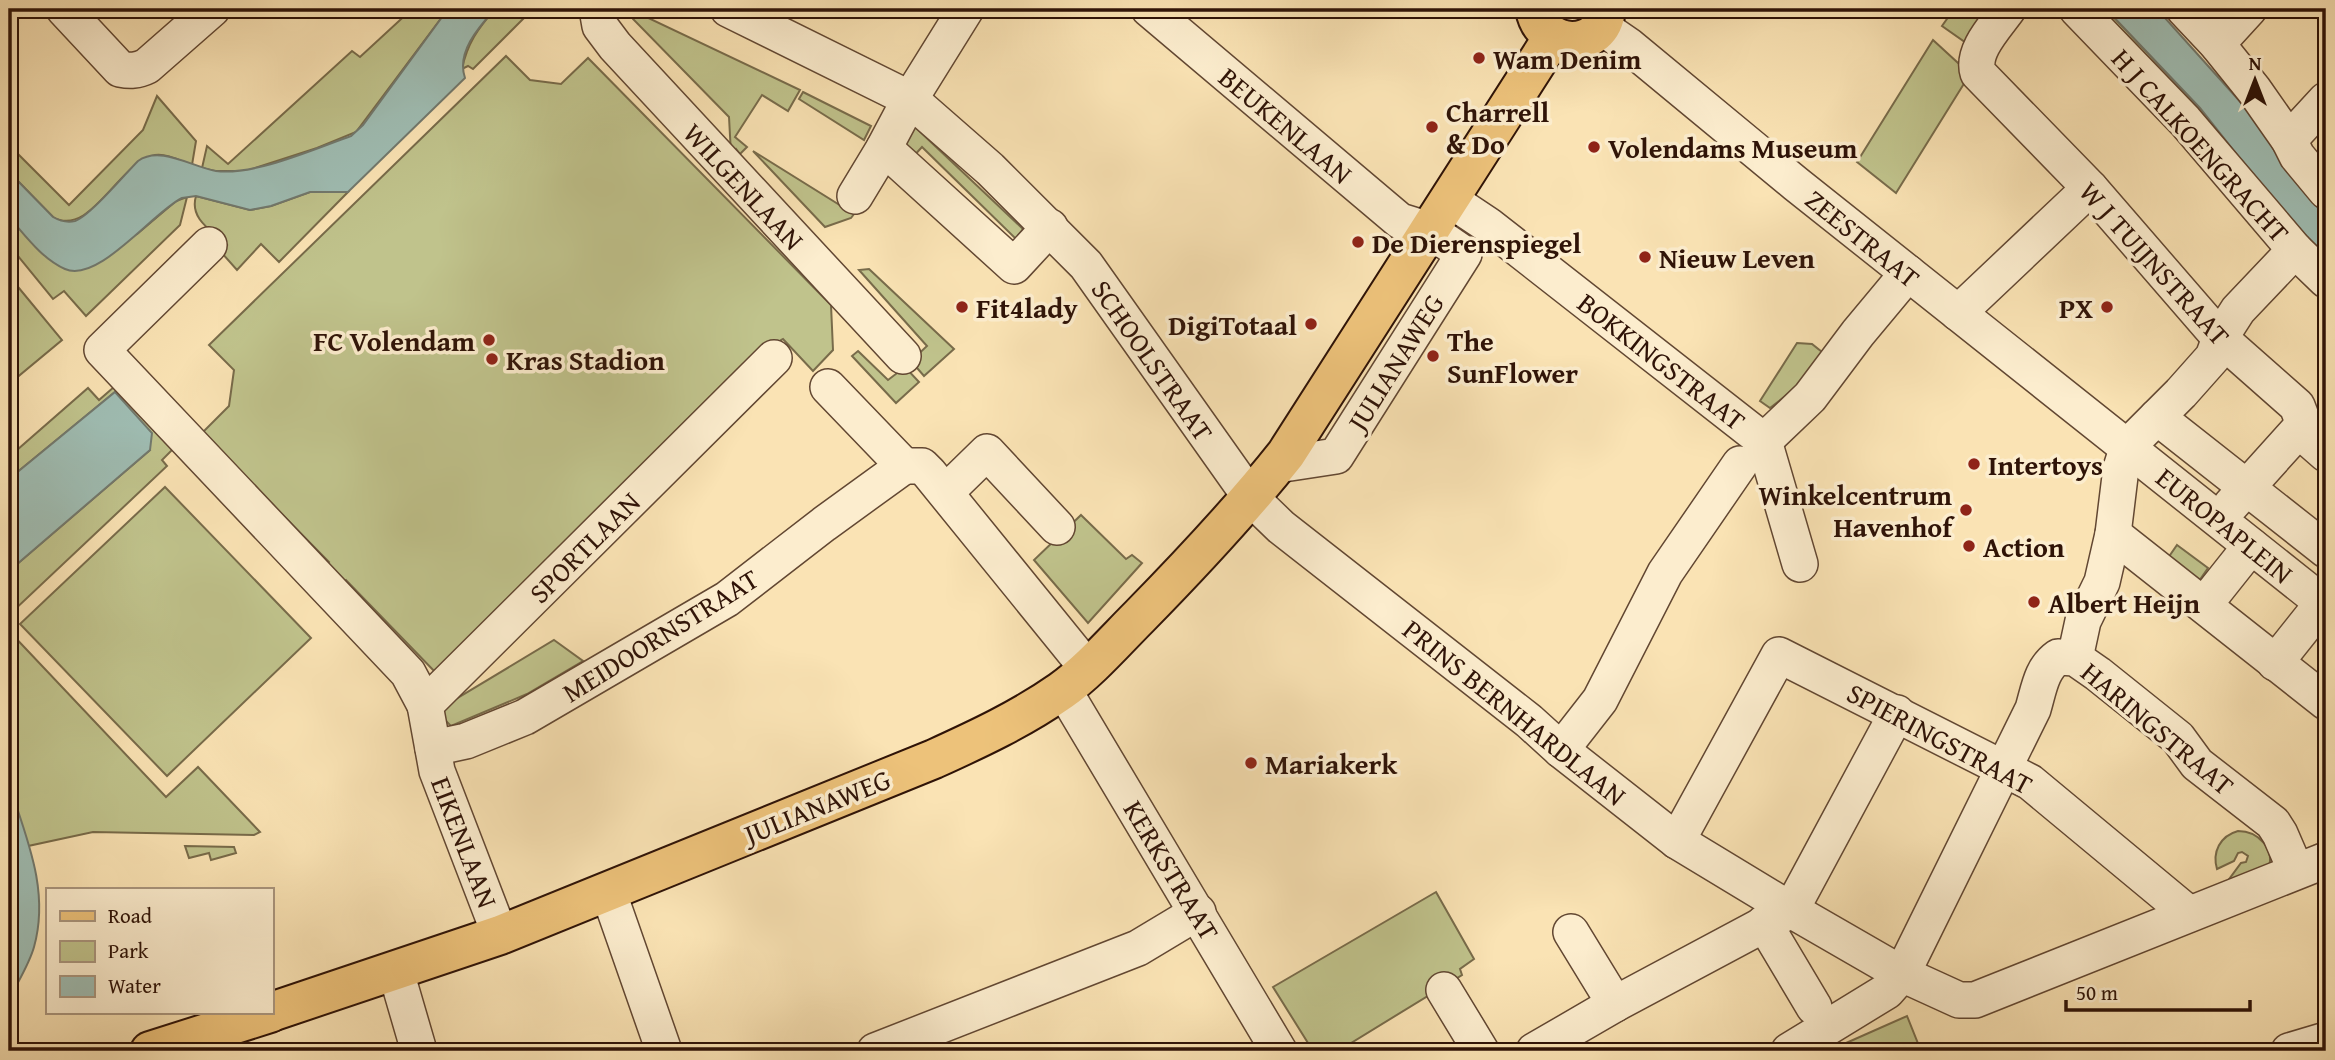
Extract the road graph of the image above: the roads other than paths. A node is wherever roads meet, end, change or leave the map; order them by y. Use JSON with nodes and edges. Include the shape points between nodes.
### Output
{"nodes":[{"id":1,"x":64,"y":9,"type":"edge"},
{"id":2,"x":212,"y":9,"type":"edge"},
{"id":3,"x":597,"y":9,"type":"edge"},
{"id":4,"x":728,"y":9,"type":"edge"},
{"id":5,"x":966,"y":9,"type":"edge"},
{"id":6,"x":1149,"y":9,"type":"edge"},
{"id":7,"x":2008,"y":9,"type":"edge"},
{"id":8,"x":2077,"y":9,"type":"edge"},
{"id":9,"x":2184,"y":9,"type":"edge"},
{"id":10,"x":2249,"y":9,"type":"edge"},
{"id":11,"x":1603,"y":18,"type":"edge"},
{"id":12,"x":1544,"y":23,"type":"edge"},
{"id":13,"x":2217,"y":44,"type":"junction"},
{"id":14,"x":911,"y":99,"type":"junction"},
{"id":15,"x":2326,"y":100,"type":"edge"},
{"id":16,"x":2289,"y":140,"type":"junction"},
{"id":17,"x":884,"y":148,"type":"junction"},
{"id":18,"x":2090,"y":188,"type":"junction"},
{"id":19,"x":2326,"y":191,"type":"edge"},
{"id":20,"x":855,"y":196,"type":"dead end"},
{"id":21,"x":1439,"y":215,"type":"junction"},
{"id":22,"x":1050,"y":227,"type":"junction"},
{"id":23,"x":209,"y":245,"type":"dead end"},
{"id":24,"x":2295,"y":250,"type":"junction"},
{"id":25,"x":1908,"y":274,"type":"junction"},
{"id":26,"x":2326,"y":280,"type":"edge"},
{"id":27,"x":1958,"y":313,"type":"junction"},
{"id":28,"x":2220,"y":338,"type":"junction"},
{"id":29,"x":903,"y":356,"type":"dead end"},
{"id":30,"x":774,"y":358,"type":"dead end"},
{"id":31,"x":828,"y":387,"type":"dead end"},
{"id":32,"x":2157,"y":417,"type":"junction"},
{"id":33,"x":2304,"y":424,"type":"junction"},
{"id":34,"x":2127,"y":446,"type":"junction"},
{"id":35,"x":1752,"y":452,"type":"junction"},
{"id":36,"x":2326,"y":454,"type":"edge"},
{"id":37,"x":904,"y":466,"type":"junction"},
{"id":38,"x":2246,"y":487,"type":"junction"},
{"id":39,"x":1243,"y":488,"type":"junction"},
{"id":40,"x":946,"y":492,"type":"junction"},
{"id":41,"x":2219,"y":520,"type":"junction"},
{"id":42,"x":1056,"y":527,"type":"dead end"},
{"id":43,"x":2113,"y":534,"type":"junction"},
{"id":44,"x":2251,"y":546,"type":"junction"},
{"id":45,"x":2326,"y":550,"type":"edge"},
{"id":46,"x":1800,"y":565,"type":"dead end"},
{"id":47,"x":2325,"y":601,"type":"edge"},
{"id":48,"x":2204,"y":605,"type":"junction"},
{"id":49,"x":2075,"y":659,"type":"junction"},
{"id":50,"x":2275,"y":663,"type":"junction"},
{"id":51,"x":1076,"y":679,"type":"junction"},
{"id":52,"x":2326,"y":702,"type":"edge"},
{"id":53,"x":425,"y":705,"type":"junction"},
{"id":54,"x":1896,"y":713,"type":"junction"},
{"id":55,"x":433,"y":748,"type":"junction"},
{"id":56,"x":1561,"y":750,"type":"junction"},
{"id":57,"x":2004,"y":768,"type":"junction"},
{"id":58,"x":1677,"y":841,"type":"junction"},
{"id":59,"x":2298,"y":871,"type":"edge"},
{"id":60,"x":608,"y":891,"type":"junction"},
{"id":61,"x":1198,"y":912,"type":"junction"},
{"id":62,"x":2189,"y":914,"type":"junction"},
{"id":63,"x":1777,"y":917,"type":"junction"},
{"id":64,"x":1571,"y":932,"type":"dead end"},
{"id":65,"x":500,"y":935,"type":"junction"},
{"id":66,"x":396,"y":972,"type":"junction"},
{"id":67,"x":1902,"y":974,"type":"junction"},
{"id":68,"x":1444,"y":990,"type":"dead end"},
{"id":69,"x":1615,"y":1004,"type":"junction"},
{"id":70,"x":273,"y":1011,"type":"edge"},
{"id":71,"x":266,"y":1014,"type":"edge"},
{"id":72,"x":1820,"y":1018,"type":"junction"},
{"id":73,"x":211,"y":1042,"type":"edge"},
{"id":74,"x":150,"y":1051,"type":"edge"},
{"id":75,"x":419,"y":1051,"type":"edge"},
{"id":76,"x":664,"y":1051,"type":"edge"},
{"id":77,"x":875,"y":1051,"type":"edge"},
{"id":78,"x":1279,"y":1051,"type":"edge"},
{"id":79,"x":1481,"y":1051,"type":"edge"},
{"id":80,"x":1534,"y":1051,"type":"edge"},
{"id":81,"x":1789,"y":1051,"type":"edge"}],
"edges":[{"from":1,"to":2,"type":"street","via":[[120,69],[129,71],[147,66]]},
{"from":3,"to":29,"type":"street","name":"WILGENLAAN","via":[[600,26],[615,46]]},
{"from":4,"to":14,"type":"street","name":"SCHOOLSTRAAT"},
{"from":5,"to":14,"type":"street"},
{"from":6,"to":21,"type":"street","name":"BEUKENLAAN","via":[[1400,221]]},
{"from":7,"to":18,"type":"street","name":"W J TUIJNSTRAAT","via":[[1980,49],[1978,73]]},
{"from":8,"to":24,"type":"street","name":"H J CALKOENGRACHT","via":[[2185,121]]},
{"from":9,"to":13,"type":"street"},
{"from":10,"to":13,"type":"street"},
{"from":11,"to":12,"type":"main road","via":[[1591,35],[1579,41],[1565,41]]},
{"from":11,"to":25,"type":"street","name":"ZEESTRAAT","via":[[1629,47]]},
{"from":12,"to":21,"type":"main road","name":"JULIANAWEG"},
{"from":13,"to":16,"type":"street"},
{"from":14,"to":17,"type":"street"},
{"from":14,"to":22,"type":"street","name":"SCHOOLSTRAAT"},
{"from":15,"to":16,"type":"street"},
{"from":16,"to":19,"type":"street"},
{"from":17,"to":20,"type":"street"},
{"from":17,"to":22,"type":"street","via":[[1014,266]]},
{"from":18,"to":27,"type":"street"},
{"from":18,"to":28,"type":"street","name":"W J TUIJNSTRAAT"},
{"from":21,"to":35,"type":"street","name":"BOKKINGSTRAAT","via":[[1488,225]]},
{"from":21,"to":39,"type":"main road","name":"JULIANAWEG","via":[[1277,465]]},
{"from":22,"to":39,"type":"street","name":"SCHOOLSTRAAT","via":[[1086,265]]},
{"from":23,"to":53,"type":"street","via":[[102,350],[408,673]]},
{"from":24,"to":26,"type":"street","name":"H J CALKOENGRACHT"},
{"from":24,"to":28,"type":"street","via":[[2238,310]]},
{"from":25,"to":27,"type":"street","name":"ZEESTRAAT"},
{"from":25,"to":35,"type":"street","name":"BOKKINGSTRAAT","via":[[1810,397]]},
{"from":27,"to":34,"type":"street","name":"ZEESTRAAT"},
{"from":28,"to":32,"type":"street","via":[[2213,357]]},
{"from":28,"to":33,"type":"street","name":"W J TUIJNSTRAAT","via":[[2297,407]]},
{"from":30,"to":53,"type":"street","name":"SPORTLAAN"},
{"from":31,"to":37,"type":"street"},
{"from":32,"to":34,"type":"street"},
{"from":32,"to":38,"type":"street"},
{"from":33,"to":36,"type":"street","name":"W J TUIJNSTRAAT","via":[[2310,440]]},
{"from":33,"to":38,"type":"street"},
{"from":34,"to":41,"type":"street","name":"EUROPAPLEIN"},
{"from":34,"to":43,"type":"street","name":"HARINGSTRAAT"},
{"from":35,"to":46,"type":"street"},
{"from":35,"to":56,"type":"street","via":[[1665,573],[1600,700]]},
{"from":37,"to":40,"type":"street","via":[[922,466]]},
{"from":37,"to":55,"type":"street","name":"MEIDOORNSTRAAT","via":[[727,599],[525,717],[466,741]]},
{"from":38,"to":41,"type":"street"},
{"from":38,"to":45,"type":"street"},
{"from":39,"to":51,"type":"main road","name":"JULIANAWEG"},
{"from":39,"to":56,"type":"street","name":"PRINS BERNHARDLAAN","via":[[1281,527]]},
{"from":40,"to":42,"type":"street","via":[[987,452]]},
{"from":40,"to":51,"type":"street"},
{"from":41,"to":44,"type":"street","name":"EUROPAPLEIN"},
{"from":43,"to":48,"type":"street"},
{"from":43,"to":49,"type":"street","name":"HARINGSTRAAT"},
{"from":44,"to":47,"type":"street","name":"EUROPAPLEIN"},
{"from":44,"to":48,"type":"street"},
{"from":47,"to":50,"type":"street","name":"EUROPAPLEIN"},
{"from":48,"to":50,"type":"street"},
{"from":49,"to":57,"type":"street","via":[[2058,657],[2049,664]]},
{"from":49,"to":59,"type":"street","name":"HARINGSTRAAT","via":[[2178,738],[2197,764],[2273,823]]},
{"from":50,"to":52,"type":"street"},
{"from":51,"to":60,"type":"main road","name":"JULIANAWEG","via":[[993,732]]},
{"from":51,"to":61,"type":"street","name":"KERKSTRAAT"},
{"from":53,"to":55,"type":"street"},
{"from":54,"to":57,"type":"street","name":"SPIERINGSTRAAT"},
{"from":54,"to":58,"type":"street","name":"SPIERINGSTRAAT","via":[[1779,655]]},
{"from":54,"to":63,"type":"street"},
{"from":55,"to":65,"type":"street","name":"EIKENLAAN","via":[[437,771]]},
{"from":56,"to":58,"type":"street","name":"PRINS BERNHARDLAAN"},
{"from":57,"to":62,"type":"street","name":"SPIERINGSTRAAT","via":[[2030,782]]},
{"from":57,"to":67,"type":"street"},
{"from":58,"to":63,"type":"street","name":"PRINS BERNHARDLAAN"},
{"from":59,"to":62,"type":"street","name":"PRINS BERNHARDLAAN"},
{"from":60,"to":65,"type":"main road","name":"JULIANAWEG"},
{"from":60,"to":76,"type":"street"},
{"from":61,"to":77,"type":"street","via":[[1138,948]]},
{"from":61,"to":78,"type":"street","name":"KERKSTRAAT"},
{"from":62,"to":67,"type":"street","name":"PRINS BERNHARDLAAN","via":[[1975,1000],[1959,1000]]},
{"from":63,"to":67,"type":"street","name":"PRINS BERNHARDLAAN"},
{"from":63,"to":69,"type":"street"},
{"from":63,"to":72,"type":"street"},
{"from":64,"to":69,"type":"street"},
{"from":65,"to":66,"type":"main road","name":"JULIANAWEG"},
{"from":66,"to":70,"type":"main road","name":"JULIANAWEG"},
{"from":66,"to":75,"type":"street"},
{"from":67,"to":72,"type":"street","via":[[1888,990]]},
{"from":68,"to":79,"type":"street"},
{"from":69,"to":80,"type":"street"},
{"from":71,"to":73,"type":"main road","name":"JULIANAWEG"},
{"from":72,"to":81,"type":"street"},
{"from":73,"to":74,"type":"main road","name":"JULIANAWEG"}]}
